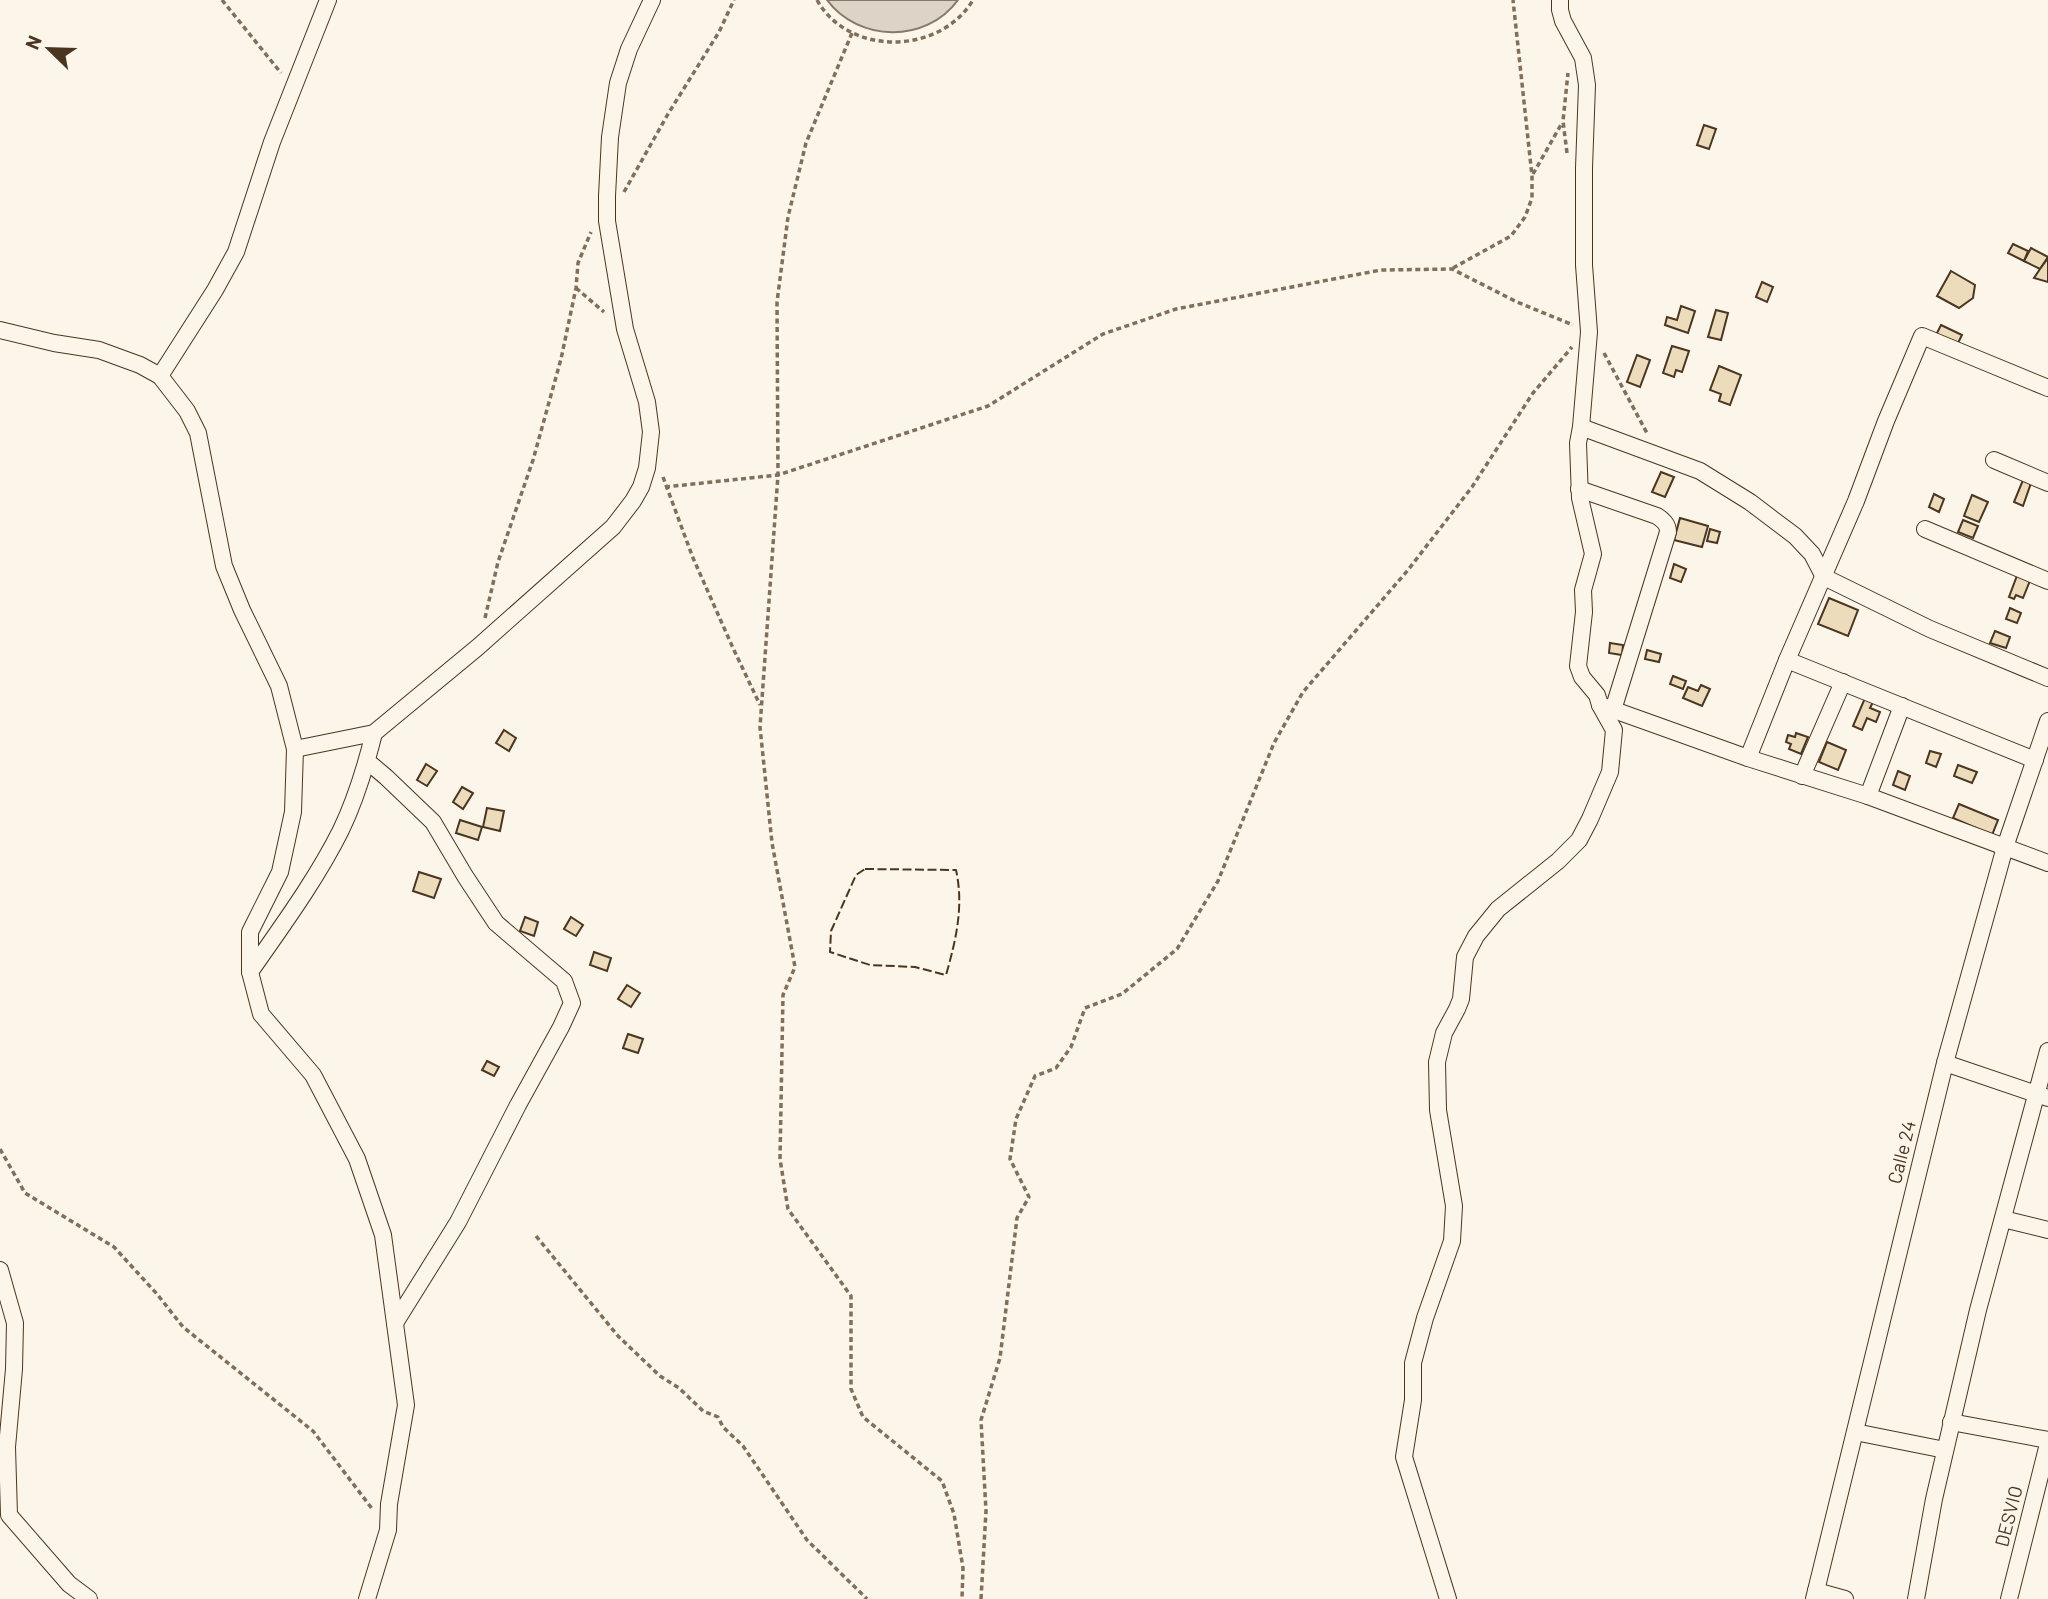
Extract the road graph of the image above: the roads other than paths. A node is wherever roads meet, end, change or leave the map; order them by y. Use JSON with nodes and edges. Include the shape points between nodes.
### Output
{"nodes":[{"id":1,"x":328,"y":0,"type":"edge"},
{"id":2,"x":652,"y":0,"type":"edge"},
{"id":3,"x":1560,"y":0,"type":"edge"},
{"id":4,"x":0,"y":330,"type":"edge"},
{"id":5,"x":160,"y":376,"type":"junction"},
{"id":6,"x":2048,"y":388,"type":"edge"},
{"id":7,"x":1581,"y":427,"type":"junction"},
{"id":8,"x":1994,"y":460,"type":"dead end"},
{"id":9,"x":2048,"y":483,"type":"edge"},
{"id":10,"x":1580,"y":489,"type":"junction"},
{"id":11,"x":1925,"y":529,"type":"dead end"},
{"id":12,"x":1824,"y":577,"type":"junction"},
{"id":13,"x":2048,"y":580,"type":"edge"},
{"id":14,"x":1787,"y":660,"type":"junction"},
{"id":15,"x":2048,"y":678,"type":"edge"},
{"id":16,"x":1843,"y":682,"type":"junction"},
{"id":17,"x":1902,"y":706,"type":"junction"},
{"id":18,"x":1607,"y":707,"type":"junction"},
{"id":19,"x":2048,"y":721,"type":"edge"},
{"id":20,"x":374,"y":733,"type":"junction"},
{"id":21,"x":295,"y":749,"type":"junction"},
{"id":22,"x":1748,"y":758,"type":"junction"},
{"id":23,"x":2035,"y":760,"type":"junction"},
{"id":24,"x":367,"y":761,"type":"junction"},
{"id":25,"x":1802,"y":776,"type":"junction"},
{"id":26,"x":1868,"y":796,"type":"junction"},
{"id":27,"x":2005,"y":847,"type":"junction"},
{"id":28,"x":2048,"y":863,"type":"edge"},
{"id":29,"x":250,"y":972,"type":"junction"},
{"id":30,"x":2048,"y":1051,"type":"edge"},
{"id":31,"x":1945,"y":1062,"type":"junction"},
{"id":32,"x":2042,"y":1096,"type":"edge"},
{"id":33,"x":2003,"y":1219,"type":"junction"},
{"id":34,"x":2048,"y":1230,"type":"edge"},
{"id":35,"x":0,"y":1270,"type":"edge"},
{"id":36,"x":395,"y":1323,"type":"junction"},
{"id":37,"x":1951,"y":1422,"type":"junction"},
{"id":38,"x":1855,"y":1432,"type":"junction"},
{"id":39,"x":2048,"y":1442,"type":"edge"},
{"id":40,"x":1945,"y":1450,"type":"junction"},
{"id":41,"x":1815,"y":1595,"type":"edge"},
{"id":42,"x":89,"y":1599,"type":"edge"},
{"id":43,"x":367,"y":1599,"type":"edge"},
{"id":44,"x":1448,"y":1599,"type":"edge"},
{"id":45,"x":1845,"y":1599,"type":"edge"},
{"id":46,"x":1916,"y":1599,"type":"edge"},
{"id":47,"x":2009,"y":1599,"type":"edge"}],
"edges":[{"from":1,"to":5,"type":"street","via":[[272,142],[236,252]]},
{"from":2,"to":20,"type":"street","via":[[618,83],[610,137],[607,221],[625,329],[651,432],[641,487],[612,527]]},
{"from":3,"to":7,"type":"street","via":[[1563,21],[1585,66],[1584,265],[1589,332]]},
{"from":4,"to":5,"type":"street","via":[[99,350]]},
{"from":5,"to":21,"type":"street","via":[[198,433],[224,566],[279,686]]},
{"from":6,"to":12,"type":"street","via":[[1922,336]]},
{"from":7,"to":10,"type":"street"},
{"from":7,"to":12,"type":"street","via":[[1700,471],[1795,536]]},
{"from":8,"to":9,"type":"street"},
{"from":10,"to":18,"type":"street","via":[[1593,554],[1584,585],[1578,666]]},
{"from":10,"to":18,"type":"street","via":[[1657,516],[1668,527]]},
{"from":11,"to":13,"type":"street"},
{"from":12,"to":14,"type":"street"},
{"from":12,"to":15,"type":"street","via":[[1930,629]]},
{"from":14,"to":16,"type":"street"},
{"from":14,"to":22,"type":"street"},
{"from":16,"to":17,"type":"street"},
{"from":16,"to":25,"type":"street"},
{"from":17,"to":23,"type":"street"},
{"from":17,"to":26,"type":"street"},
{"from":18,"to":22,"type":"street"},
{"from":18,"to":44,"type":"street","via":[[1614,738],[1610,772],[1590,819],[1571,849],[1498,909],[1476,936],[1465,957],[1461,999],[1444,1032],[1437,1062],[1438,1110],[1454,1206],[1452,1241],[1413,1363],[1404,1457]]},
{"from":19,"to":23,"type":"street","name":"Calle 24"},
{"from":20,"to":21,"type":"street"},
{"from":20,"to":24,"type":"street"},
{"from":21,"to":29,"type":"street","via":[[293,812],[280,872],[250,932]]},
{"from":22,"to":25,"type":"street"},
{"from":23,"to":27,"type":"street","name":"Calle 24"},
{"from":24,"to":29,"type":"street","via":[[341,829]]},
{"from":24,"to":36,"type":"street","via":[[433,822],[496,923],[564,981],[572,1003],[457,1222]]},
{"from":25,"to":26,"type":"street"},
{"from":26,"to":27,"type":"street"},
{"from":27,"to":28,"type":"street"},
{"from":27,"to":31,"type":"street","name":"Calle 24"},
{"from":29,"to":36,"type":"street","via":[[261,1014],[313,1075],[357,1159],[383,1235]]},
{"from":30,"to":32,"type":"street"},
{"from":31,"to":32,"type":"street"},
{"from":31,"to":38,"type":"street","name":"Calle 24"},
{"from":32,"to":33,"type":"street"},
{"from":33,"to":34,"type":"street"},
{"from":33,"to":37,"type":"street"},
{"from":35,"to":42,"type":"street","via":[[15,1323],[7,1447],[9,1515],[69,1584]]},
{"from":36,"to":43,"type":"street","via":[[406,1405],[388,1530]]},
{"from":37,"to":39,"type":"street"},
{"from":37,"to":40,"type":"street"},
{"from":38,"to":40,"type":"street"},
{"from":38,"to":41,"type":"street","name":"Calle 24"},
{"from":39,"to":47,"type":"street","name":"DESVIO"},
{"from":40,"to":46,"type":"street"},
{"from":41,"to":45,"type":"street"}]}
